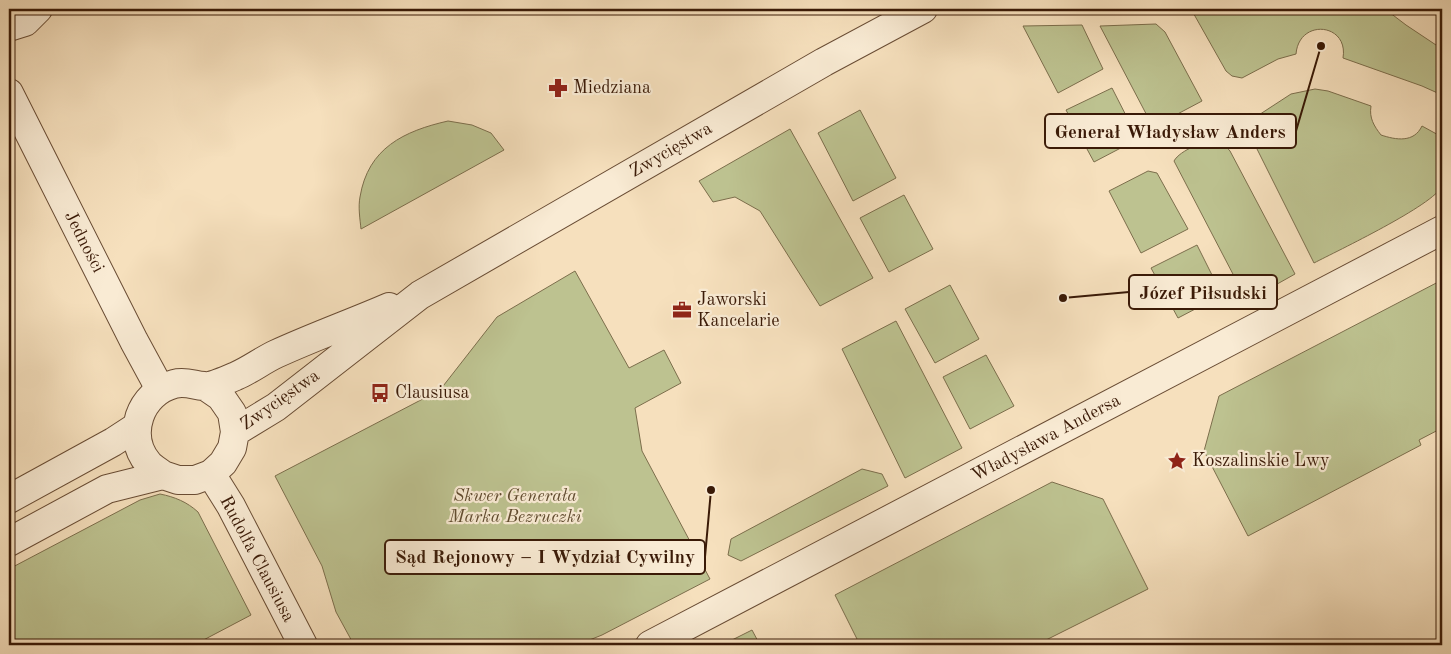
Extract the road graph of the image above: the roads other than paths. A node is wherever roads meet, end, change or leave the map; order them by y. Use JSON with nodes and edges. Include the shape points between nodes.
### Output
{"nodes":[{"id":1,"x":38,"y":9,"type":"edge"},
{"id":2,"x":923,"y":9,"type":"edge"},
{"id":3,"x":9,"y":27,"type":"edge"},
{"id":4,"x":9,"y":93,"type":"edge"},
{"id":5,"x":1442,"y":230,"type":"edge"},
{"id":6,"x":420,"y":295,"type":"junction"},
{"id":7,"x":205,"y":386,"type":"junction"},
{"id":8,"x":160,"y":389,"type":"junction"},
{"id":9,"x":136,"y":427,"type":"junction"},
{"id":10,"x":235,"y":432,"type":"junction"},
{"id":11,"x":211,"y":474,"type":"junction"},
{"id":12,"x":162,"y":475,"type":"junction"},
{"id":13,"x":9,"y":499,"type":"edge"},
{"id":14,"x":9,"y":542,"type":"edge"},
{"id":15,"x":303,"y":645,"type":"edge"},
{"id":16,"x":650,"y":645,"type":"edge"}],
"edges":[{"from":1,"to":3,"type":"street","via":[[25,22]]},
{"from":2,"to":6,"type":"street","name":"Zwycięstwa","via":[[824,62]]},
{"from":4,"to":8,"type":"street","name":"Jedności"},
{"from":5,"to":16,"type":"street","name":"Władysława Andersa"},
{"from":6,"to":7,"type":"street","name":"Zwycięstwa","via":[[275,354],[238,376]]},
{"from":6,"to":10,"type":"street","name":"Zwycięstwa","via":[[276,406]]},
{"from":7,"to":8,"type":"street","name":"Zwycięstwa","via":[[190,382]]},
{"from":7,"to":10,"type":"street","via":[[221,397],[232,413]]},
{"from":8,"to":9,"type":"street","via":[[144,405]]},
{"from":9,"to":12,"type":"street","via":[[139,446],[148,463]]},
{"from":9,"to":13,"type":"street"},
{"from":10,"to":11,"type":"street","name":"Zwycięstwa","via":[[232,448],[224,463]]},
{"from":11,"to":12,"type":"street","via":[[195,480],[178,480]]},
{"from":11,"to":15,"type":"street","name":"Rudolfa Clausiusa"},
{"from":12,"to":14,"type":"street","via":[[107,490]]}]}
